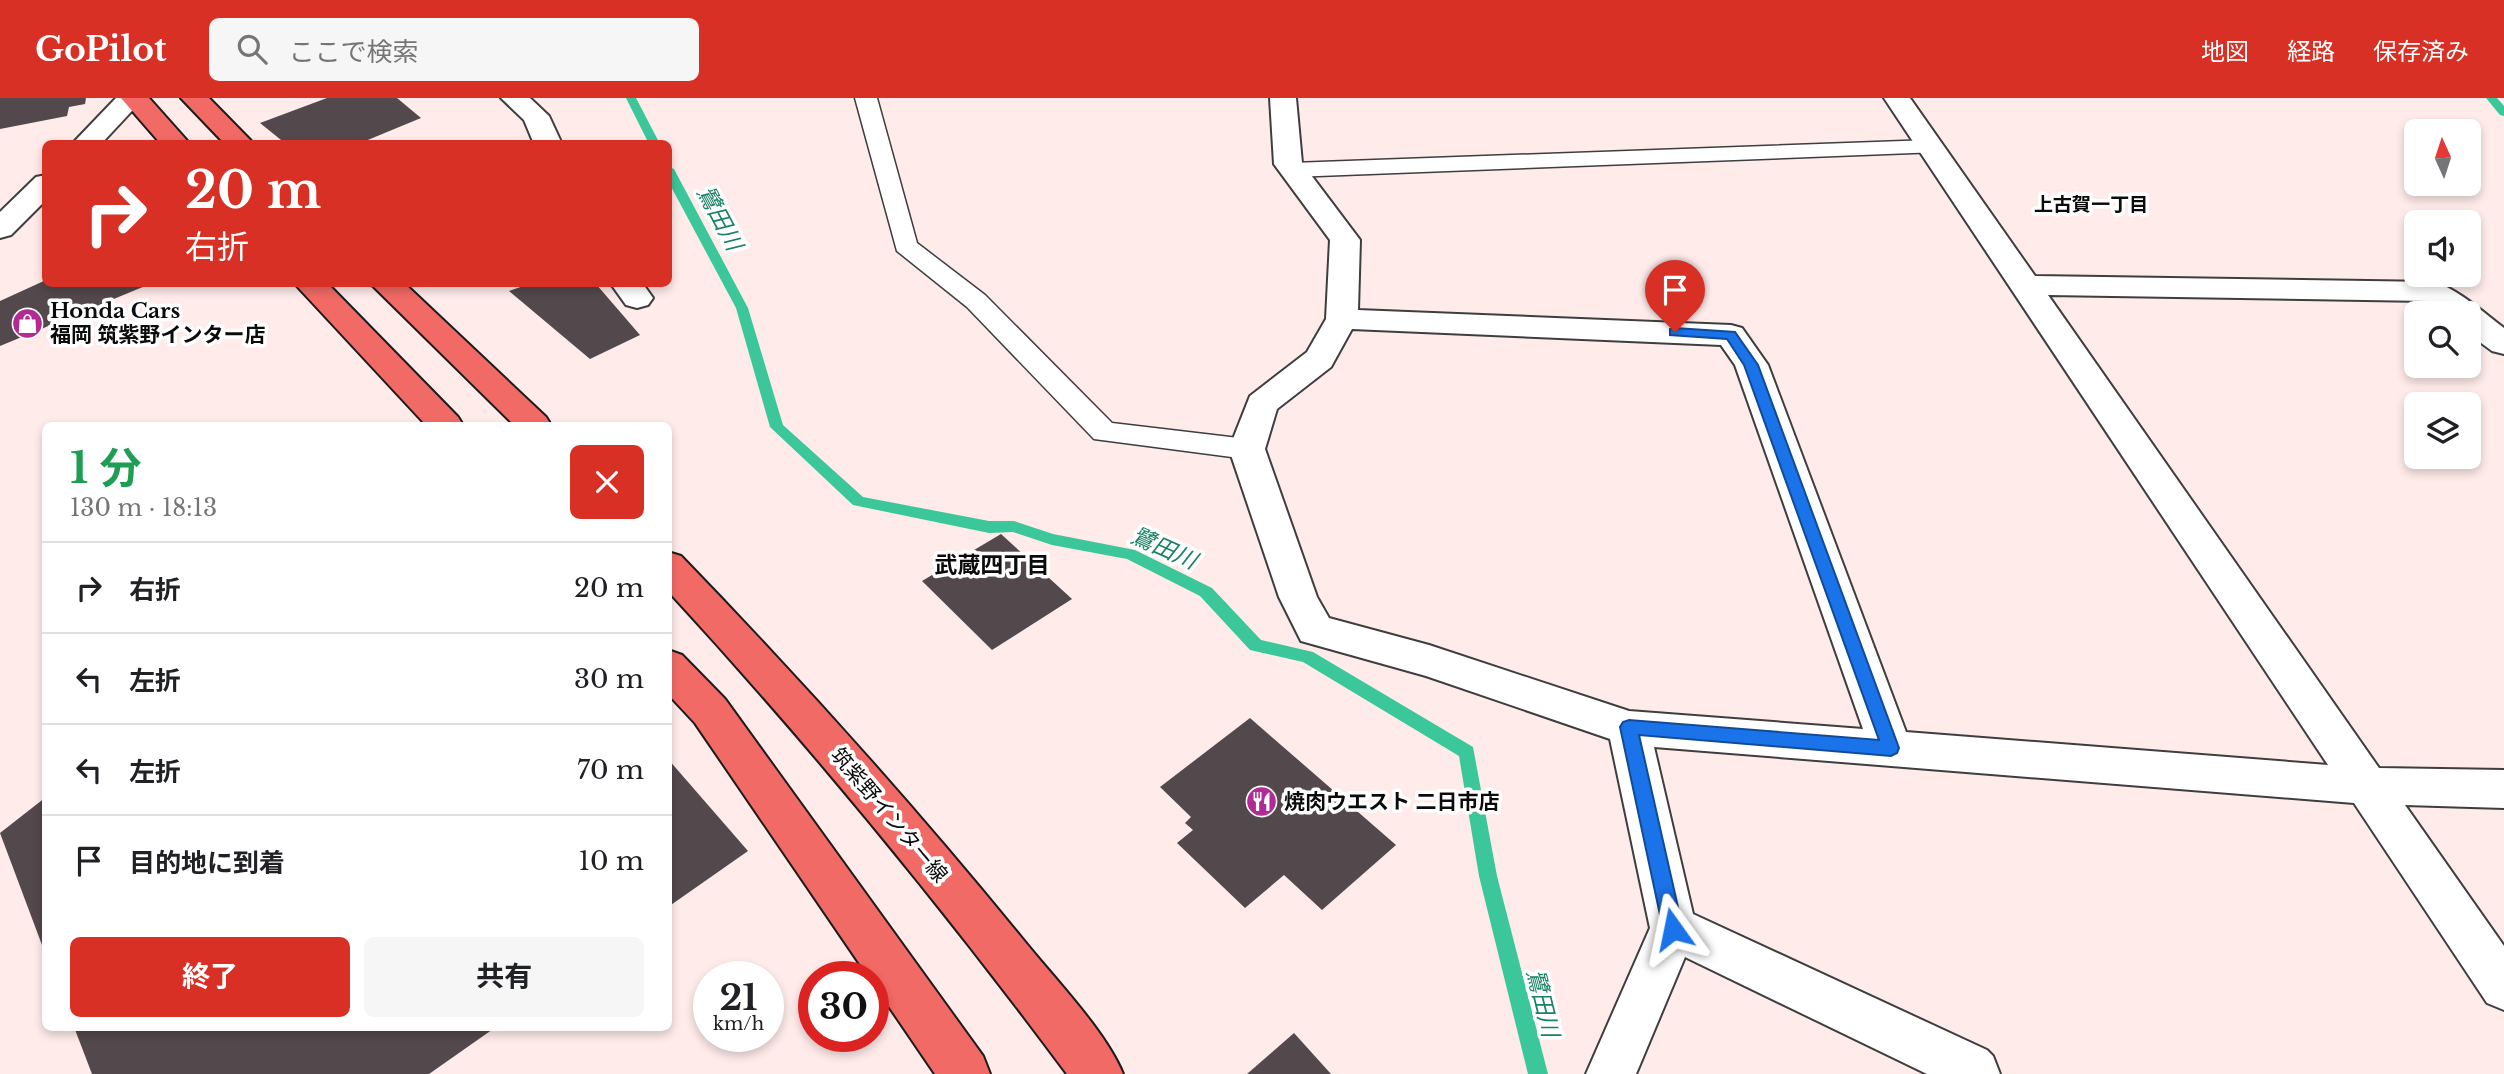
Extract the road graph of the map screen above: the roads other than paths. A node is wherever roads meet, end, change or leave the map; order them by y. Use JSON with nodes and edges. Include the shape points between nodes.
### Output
{"nodes":[{"id":1,"x":133,"y":98,"type":"edge"},
{"id":2,"x":194,"y":98,"type":"edge"},
{"id":3,"x":514,"y":98,"type":"edge"},
{"id":4,"x":866,"y":98,"type":"edge"},
{"id":5,"x":1283,"y":98,"type":"edge"},
{"id":6,"x":1897,"y":98,"type":"edge"},
{"id":7,"x":89,"y":140,"type":"edge"},
{"id":8,"x":173,"y":140,"type":"edge"},
{"id":9,"x":237,"y":140,"type":"edge"},
{"id":10,"x":546,"y":140,"type":"edge"},
{"id":11,"x":1931,"y":148,"type":"junction"},
{"id":12,"x":1292,"y":170,"type":"junction"},
{"id":13,"x":42,"y":187,"type":"edge"},
{"id":14,"x":0,"y":229,"type":"edge"},
{"id":15,"x":2025,"y":285,"type":"junction"},
{"id":16,"x":314,"y":287,"type":"edge"},
{"id":17,"x":390,"y":287,"type":"edge"},
{"id":18,"x":2446,"y":301,"type":"edge"},
{"id":19,"x":1342,"y":319,"type":"junction"},
{"id":20,"x":2481,"y":327,"type":"edge"},
{"id":21,"x":2504,"y":344,"type":"edge"},
{"id":22,"x":443,"y":422,"type":"edge"},
{"id":23,"x":531,"y":422,"type":"edge"},
{"id":24,"x":1247,"y":449,"type":"junction"},
{"id":25,"x":672,"y":570,"type":"edge"},
{"id":26,"x":672,"y":670,"type":"edge"},
{"id":27,"x":1629,"y":727,"type":"junction"},
{"id":28,"x":1891,"y":748,"type":"junction"},
{"id":29,"x":2367,"y":786,"type":"junction"},
{"id":30,"x":2504,"y":789,"type":"edge"},
{"id":31,"x":1673,"y":929,"type":"junction"},
{"id":32,"x":2504,"y":987,"type":"edge"},
{"id":33,"x":1951,"y":1067,"type":"edge"},
{"id":34,"x":965,"y":1074,"type":"edge"},
{"id":35,"x":1098,"y":1074,"type":"edge"},
{"id":36,"x":1611,"y":1074,"type":"edge"}],
"edges":[{"from":1,"to":7,"type":"street"},
{"from":1,"to":8,"type":"main road"},
{"from":2,"to":9,"type":"main road"},
{"from":3,"to":10,"type":"street","via":[[536,116]]},
{"from":4,"to":24,"type":"lane","via":[[906,246],[976,301],[1104,432]]},
{"from":5,"to":12,"type":"street"},
{"from":6,"to":11,"type":"street"},
{"from":11,"to":12,"type":"lane"},
{"from":11,"to":15,"type":"street"},
{"from":12,"to":19,"type":"street","via":[[1345,240]]},
{"from":13,"to":14,"type":"street"},
{"from":15,"to":18,"type":"street","via":[[2434,292]]},
{"from":15,"to":29,"type":"street"},
{"from":16,"to":22,"type":"main road"},
{"from":17,"to":23,"type":"main road"},
{"from":19,"to":24,"type":"street","via":[[1319,359],[1262,404]]},
{"from":19,"to":28,"type":"street","via":[[1731,335],[1751,365]]},
{"from":20,"to":21,"type":"street"},
{"from":24,"to":27,"type":"street","via":[[1298,597],[1315,630],[1429,661]]},
{"from":25,"to":35,"type":"main road","name":"筑紫野インター線","via":[[773,677],[1026,979]]},
{"from":26,"to":34,"type":"main road","via":[[710,711]]},
{"from":27,"to":28,"type":"street"},
{"from":27,"to":31,"type":"street"},
{"from":28,"to":29,"type":"street"},
{"from":29,"to":30,"type":"street"},
{"from":29,"to":32,"type":"street"},
{"from":31,"to":33,"type":"street"},
{"from":31,"to":36,"type":"street"}]}
